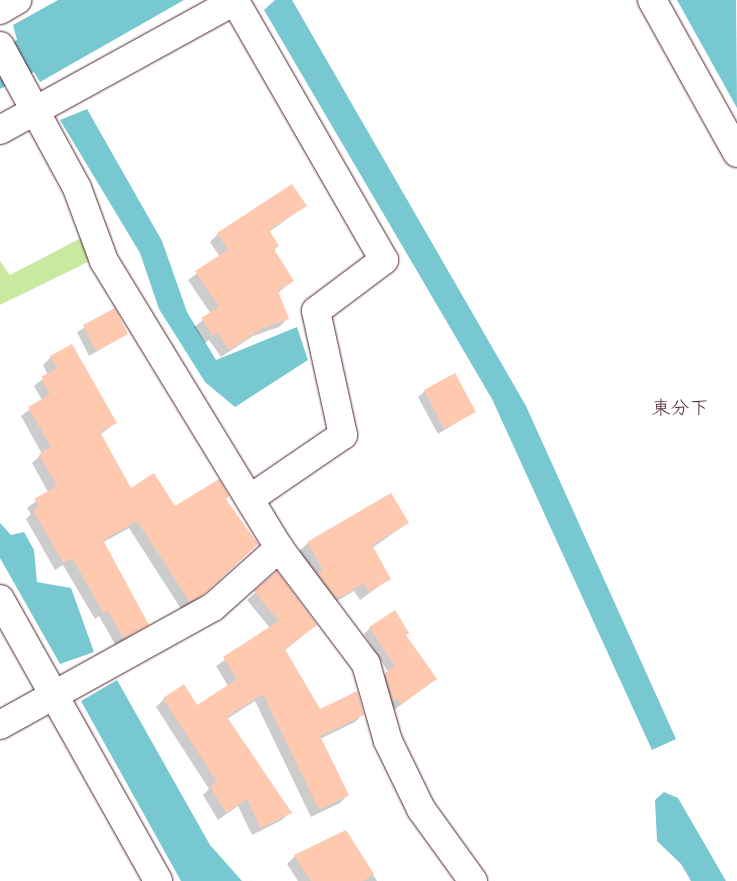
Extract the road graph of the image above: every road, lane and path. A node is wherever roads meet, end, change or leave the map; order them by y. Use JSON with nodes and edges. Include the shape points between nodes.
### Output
{"nodes":[{"id":1,"x":17,"y":0,"type":"edge"},
{"id":2,"x":235,"y":0,"type":"edge"},
{"id":3,"x":652,"y":0,"type":"edge"},
{"id":4,"x":0,"y":10,"type":"edge"},
{"id":5,"x":0,"y":46,"type":"edge"},
{"id":6,"x":28,"y":100,"type":"junction"},
{"id":7,"x":0,"y":130,"type":"edge"},
{"id":8,"x":737,"y":153,"type":"edge"},
{"id":9,"x":251,"y":498,"type":"junction"},
{"id":10,"x":279,"y":548,"type":"junction"},
{"id":11,"x":0,"y":599,"type":"edge"},
{"id":12,"x":53,"y":694,"type":"junction"},
{"id":13,"x":0,"y":725,"type":"edge"},
{"id":14,"x":158,"y":881,"type":"edge"},
{"id":15,"x":473,"y":881,"type":"edge"}],
"edges":[{"from":1,"to":4,"type":"street"},
{"from":2,"to":6,"type":"street"},
{"from":2,"to":9,"type":"street","via":[[384,260],[316,311],[343,436]]},
{"from":3,"to":8,"type":"street"},
{"from":5,"to":6,"type":"street"},
{"from":6,"to":7,"type":"street"},
{"from":6,"to":9,"type":"street","via":[[77,188],[104,261]]},
{"from":9,"to":10,"type":"street"},
{"from":10,"to":12,"type":"street","via":[[213,607]]},
{"from":10,"to":15,"type":"street","via":[[366,664],[388,741],[421,809]]},
{"from":11,"to":12,"type":"street"},
{"from":12,"to":13,"type":"street"},
{"from":12,"to":14,"type":"street"}]}
